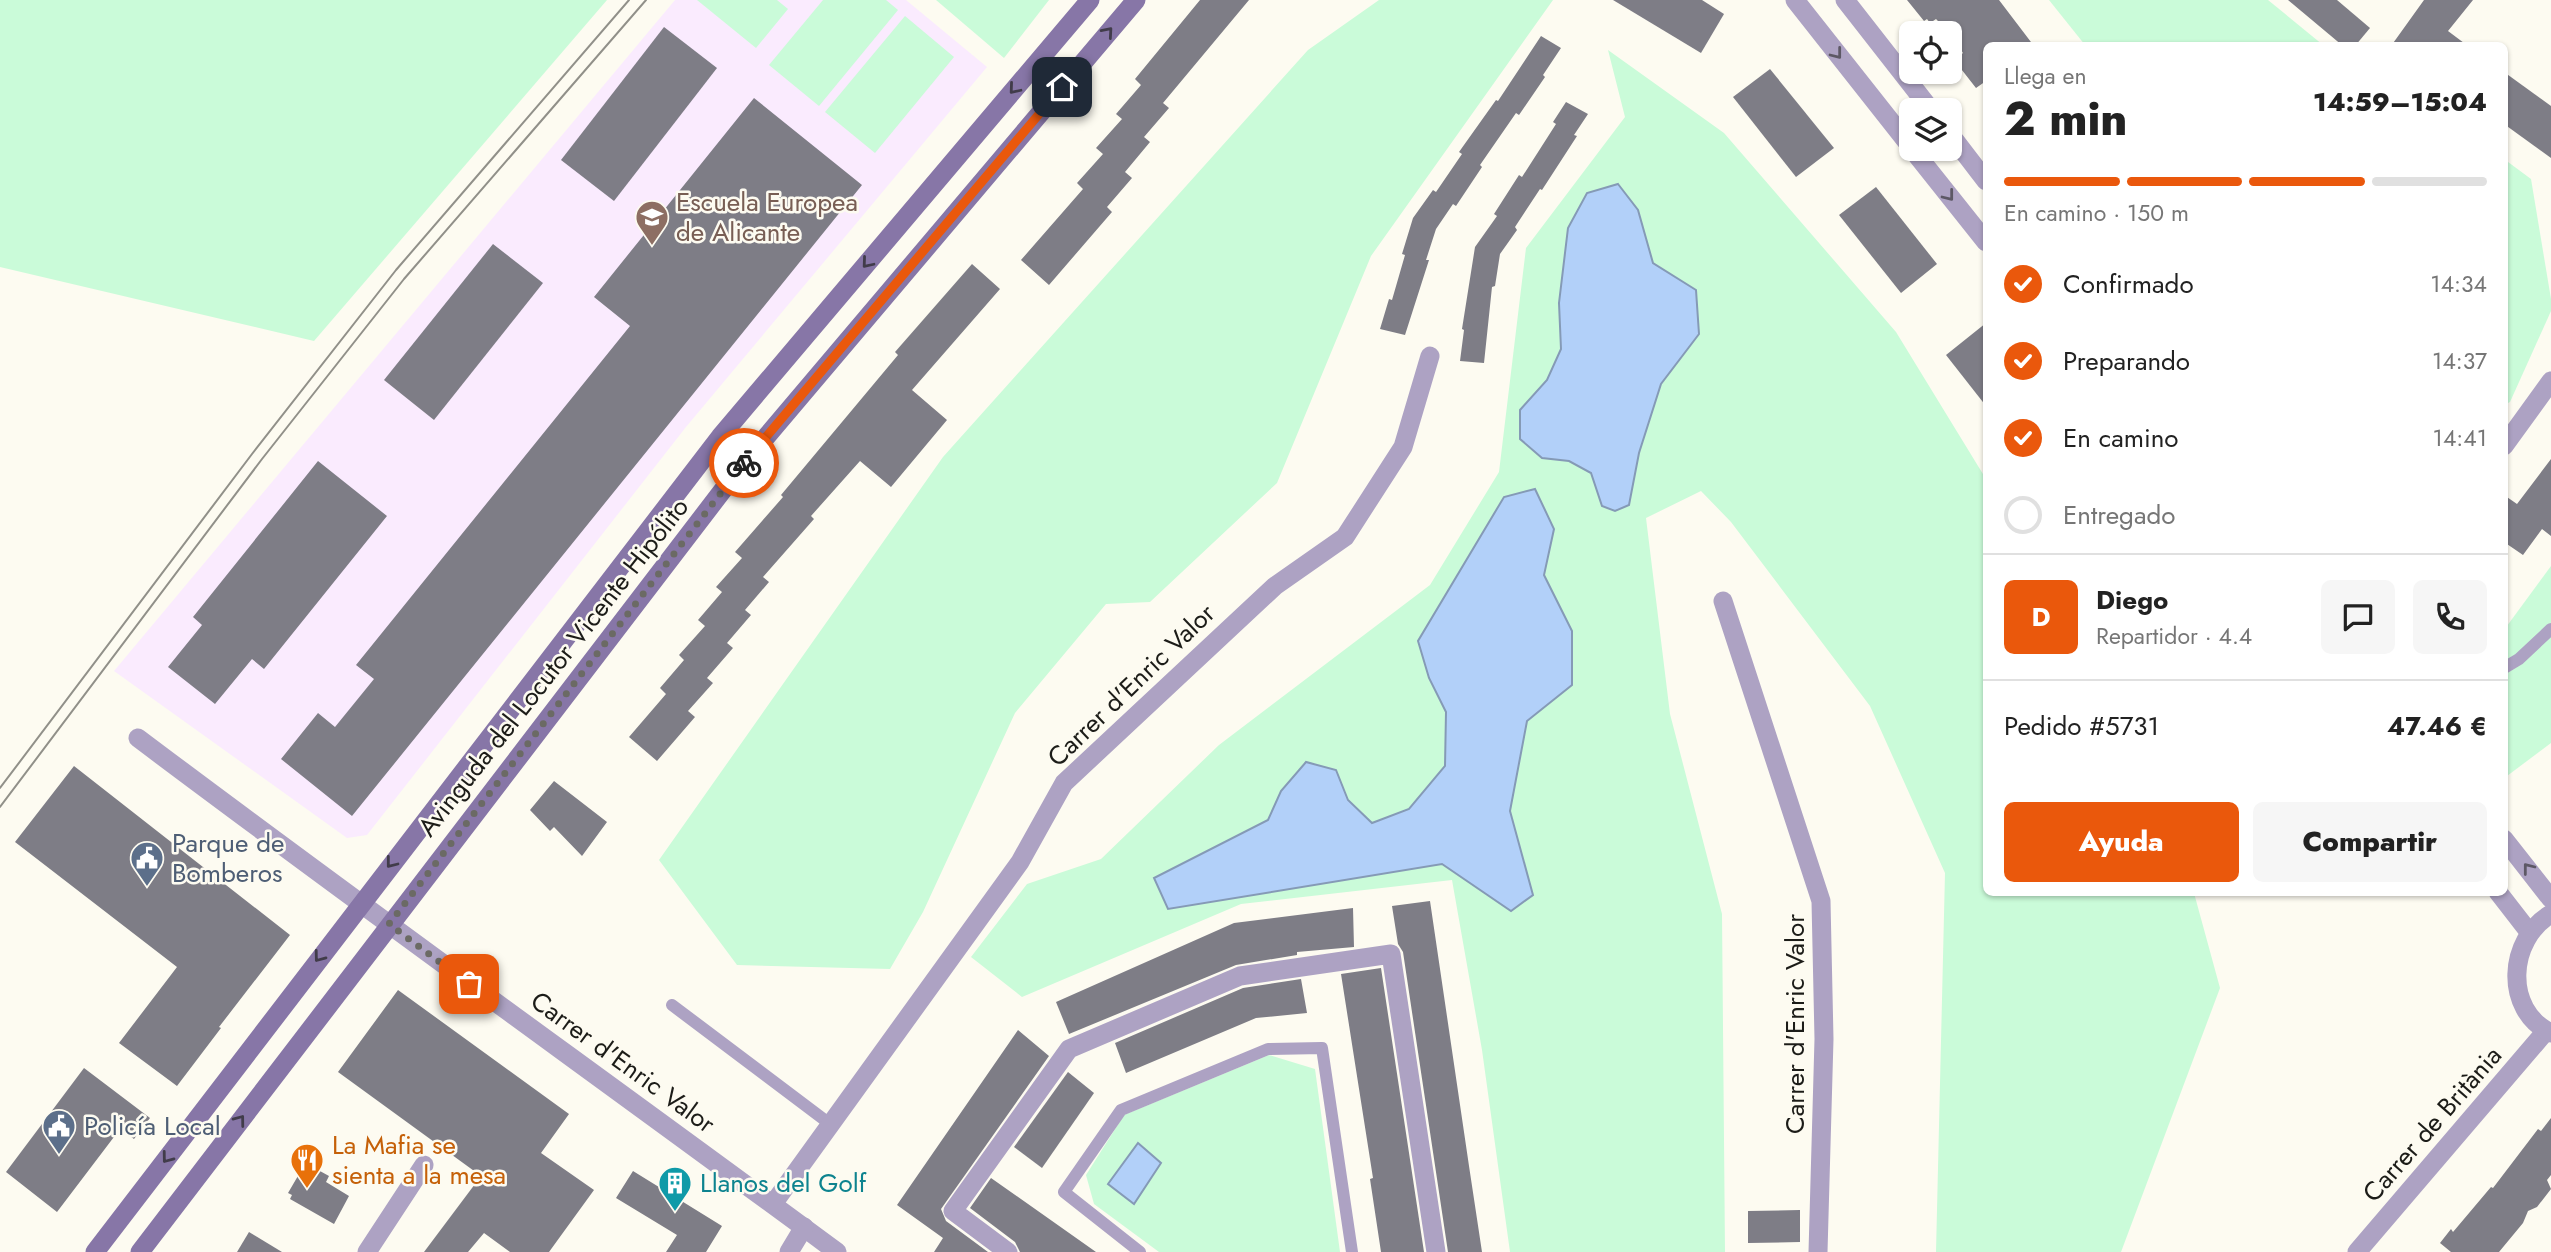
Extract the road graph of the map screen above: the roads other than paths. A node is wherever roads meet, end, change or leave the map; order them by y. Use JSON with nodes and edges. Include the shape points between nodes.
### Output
{"nodes":[{"id":1,"x":1090,"y":0,"type":"edge"},
{"id":2,"x":1136,"y":0,"type":"edge"},
{"id":3,"x":1795,"y":0,"type":"edge"},
{"id":4,"x":1845,"y":0,"type":"edge"},
{"id":5,"x":1922,"y":98,"type":"edge"},
{"id":6,"x":1899,"y":132,"type":"edge"},
{"id":7,"x":1962,"y":150,"type":"edge"},
{"id":8,"x":1922,"y":161,"type":"edge"},
{"id":9,"x":1983,"y":177,"type":"edge"},
{"id":10,"x":1983,"y":239,"type":"edge"},
{"id":11,"x":1430,"y":356,"type":"dead end"},
{"id":12,"x":2551,"y":381,"type":"edge"},
{"id":13,"x":2508,"y":440,"type":"edge"},
{"id":14,"x":1723,"y":601,"type":"dead end"},
{"id":15,"x":2551,"y":629,"type":"edge"},
{"id":16,"x":2508,"y":666,"type":"edge"},
{"id":17,"x":138,"y":738,"type":"dead end"},
{"id":18,"x":2508,"y":844,"type":"edge"},
{"id":19,"x":2501,"y":896,"type":"edge"},
{"id":20,"x":2551,"y":899,"type":"edge"},
{"id":21,"x":361,"y":903,"type":"junction"},
{"id":22,"x":2551,"y":914,"type":"edge"},
{"id":23,"x":389,"y":924,"type":"junction"},
{"id":24,"x":2529,"y":932,"type":"junction"},
{"id":25,"x":672,"y":1005,"type":"dead end"},
{"id":26,"x":2549,"y":1032,"type":"edge"},
{"id":27,"x":830,"y":1124,"type":"junction"},
{"id":28,"x":424,"y":1165,"type":"dead end"},
{"id":29,"x":773,"y":1203,"type":"junction"},
{"id":30,"x":804,"y":1227,"type":"junction"},
{"id":31,"x":815,"y":1246,"type":"edge"},
{"id":32,"x":95,"y":1252,"type":"edge"},
{"id":33,"x":139,"y":1252,"type":"edge"},
{"id":34,"x":367,"y":1252,"type":"edge"},
{"id":35,"x":789,"y":1252,"type":"edge"},
{"id":36,"x":836,"y":1252,"type":"edge"},
{"id":37,"x":1007,"y":1252,"type":"edge"},
{"id":38,"x":1140,"y":1252,"type":"edge"},
{"id":39,"x":1352,"y":1252,"type":"edge"},
{"id":40,"x":1436,"y":1252,"type":"edge"},
{"id":41,"x":1818,"y":1252,"type":"edge"},
{"id":42,"x":2357,"y":1252,"type":"edge"}],
"edges":[{"from":1,"to":21,"type":"main road","name":"Avinguda del Locutor Vicente Hipólito","one_way":true,"via":[[720,437]]},
{"from":23,"to":2,"type":"main road","name":"Avinguda del Locutor Vicente Hipólito","one_way":true,"via":[[739,469]]},
{"from":3,"to":6,"type":"street","one_way":true},
{"from":4,"to":5,"type":"street"},
{"from":7,"to":9,"type":"street"},
{"from":8,"to":10,"type":"street","one_way":true},
{"from":11,"to":27,"type":"street","name":"Carrer d'Enric Valor","via":[[1404,447],[1345,537],[1275,586],[1064,783],[1020,862]]},
{"from":12,"to":13,"type":"street"},
{"from":14,"to":41,"type":"street","name":"Carrer d'Enric Valor","via":[[1821,901],[1824,1039]]},
{"from":15,"to":16,"type":"lane"},
{"from":17,"to":21,"type":"street","name":"Carrer d'Enric Valor"},
{"from":20,"to":18,"type":"street","one_way":true},
{"from":19,"to":24,"type":"street"},
{"from":21,"to":23,"type":"street","name":"Carrer d'Enric Valor"},
{"from":21,"to":32,"type":"main road","name":"Avinguda del Locutor Vicente Hipólito","one_way":true},
{"from":22,"to":24,"type":"street"},
{"from":23,"to":29,"type":"street","name":"Carrer d'Enric Valor"},
{"from":33,"to":23,"type":"main road","name":"Avinguda del Locutor Vicente Hipólito","one_way":true},
{"from":24,"to":26,"type":"street","via":[[2519,952],[2519,996],[2530,1016]]},
{"from":25,"to":27,"type":"lane"},
{"from":26,"to":42,"type":"street","name":"Carrer de Britània"},
{"from":27,"to":29,"type":"street","name":"Carrer d'Enric Valor"},
{"from":28,"to":34,"type":"street"},
{"from":29,"to":30,"type":"street","name":"Carrer d'Enric Valor"},
{"from":30,"to":31,"type":"street","name":"Carrer d'Enric Valor"},
{"from":30,"to":35,"type":"street"},
{"from":31,"to":36,"type":"street","name":"Carrer d'Enric Valor"},
{"from":37,"to":40,"type":"street","via":[[953,1211],[1069,1049],[1240,976],[1391,954]]},
{"from":38,"to":39,"type":"lane","via":[[1064,1192],[1121,1110],[1268,1049],[1322,1048]]}]}
